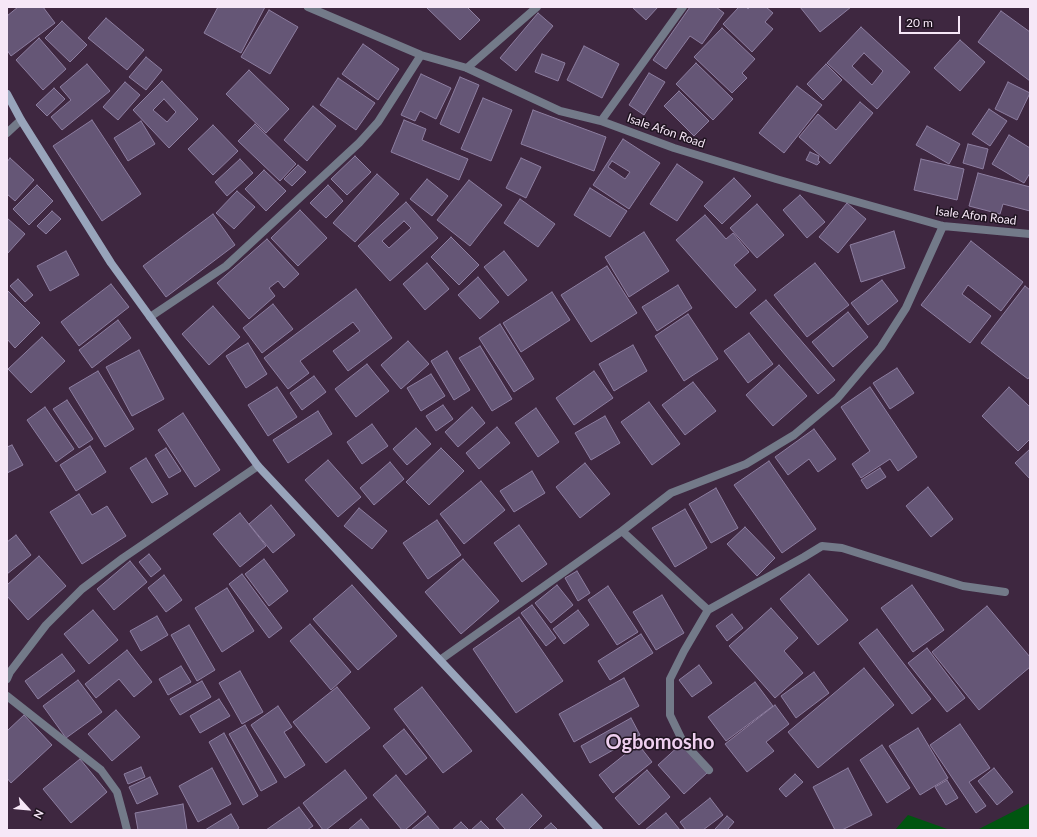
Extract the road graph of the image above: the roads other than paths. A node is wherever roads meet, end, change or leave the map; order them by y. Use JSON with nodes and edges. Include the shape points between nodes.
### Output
{"nodes":[{"id":1,"x":308,"y":7,"type":"edge"},
{"id":2,"x":536,"y":7,"type":"edge"},
{"id":3,"x":683,"y":7,"type":"edge"},
{"id":4,"x":421,"y":55,"type":"junction"},
{"id":5,"x":467,"y":68,"type":"junction"},
{"id":6,"x":7,"y":94,"type":"edge"},
{"id":7,"x":21,"y":120,"type":"junction"},
{"id":8,"x":601,"y":121,"type":"junction"},
{"id":9,"x":7,"y":133,"type":"edge"},
{"id":10,"x":943,"y":226,"type":"junction"},
{"id":11,"x":1030,"y":234,"type":"edge"},
{"id":12,"x":150,"y":317,"type":"junction"},
{"id":13,"x":258,"y":466,"type":"junction"},
{"id":14,"x":622,"y":531,"type":"junction"},
{"id":15,"x":1006,"y":592,"type":"dead end"},
{"id":16,"x":708,"y":610,"type":"junction"},
{"id":17,"x":440,"y":660,"type":"junction"},
{"id":18,"x":7,"y":679,"type":"edge"},
{"id":19,"x":7,"y":696,"type":"edge"},
{"id":20,"x":709,"y":770,"type":"dead end"},
{"id":21,"x":127,"y":830,"type":"edge"},
{"id":22,"x":599,"y":830,"type":"edge"}],
"edges":[{"from":1,"to":4,"type":"street","name":"Isale Afon Road"},
{"from":2,"to":5,"type":"street"},
{"from":3,"to":8,"type":"street"},
{"from":4,"to":5,"type":"street","name":"Isale Afon Road"},
{"from":4,"to":12,"type":"street","via":[[378,122],[359,143],[226,266]]},
{"from":5,"to":8,"type":"street","name":"Isale Afon Road","via":[[560,111]]},
{"from":6,"to":7,"type":"main road"},
{"from":7,"to":9,"type":"street"},
{"from":7,"to":12,"type":"main road","via":[[111,263]]},
{"from":8,"to":10,"type":"street","name":"Isale Afon Road","via":[[681,150]]},
{"from":10,"to":11,"type":"street","name":"Isale Afon Road"},
{"from":10,"to":14,"type":"street","via":[[906,308],[881,347],[837,399],[794,436],[746,464],[671,494]]},
{"from":12,"to":13,"type":"main road"},
{"from":13,"to":17,"type":"main road"},
{"from":13,"to":18,"type":"street","via":[[82,589],[46,625]]},
{"from":14,"to":16,"type":"street"},
{"from":14,"to":17,"type":"street"},
{"from":15,"to":16,"type":"street","via":[[963,586],[842,548],[822,546]]},
{"from":16,"to":20,"type":"street","via":[[670,679],[670,715],[683,742]]},
{"from":17,"to":22,"type":"main road"},
{"from":19,"to":21,"type":"street","via":[[101,770],[117,792]]}]}
